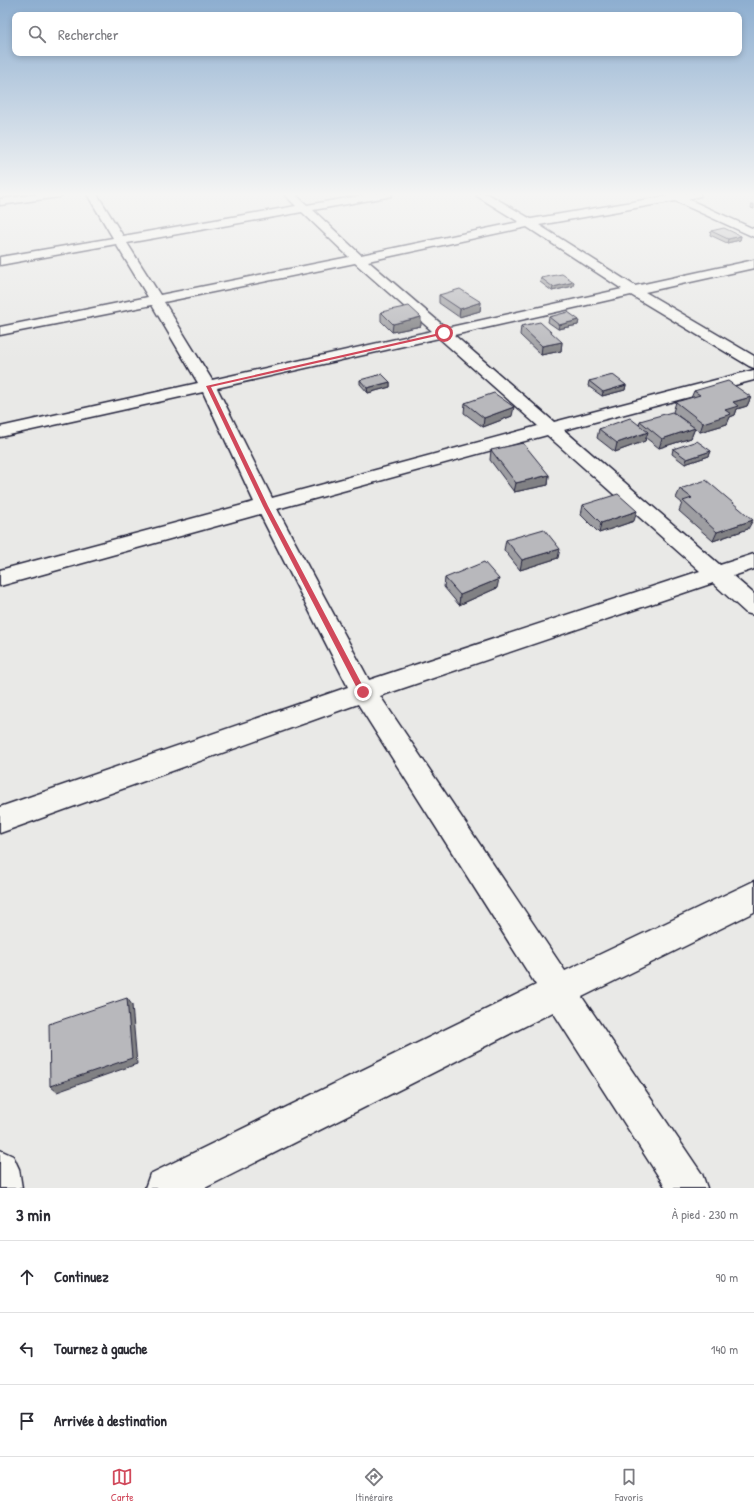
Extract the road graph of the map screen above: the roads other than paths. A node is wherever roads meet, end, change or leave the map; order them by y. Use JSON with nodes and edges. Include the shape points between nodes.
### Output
{"nodes":[{"id":1,"x":70,"y":249,"type":"edge"},
{"id":2,"x":126,"y":249,"type":"edge"},
{"id":3,"x":348,"y":249,"type":"edge"},
{"id":4,"x":402,"y":249,"type":"edge"},
{"id":5,"x":571,"y":249,"type":"edge"},
{"id":6,"x":358,"y":259,"type":"junction"},
{"id":7,"x":0,"y":261,"type":"edge"},
{"id":8,"x":754,"y":264,"type":"edge"},
{"id":9,"x":634,"y":291,"type":"junction"},
{"id":10,"x":157,"y":300,"type":"junction"},
{"id":11,"x":0,"y":332,"type":"edge"},
{"id":12,"x":444,"y":333,"type":"junction"},
{"id":13,"x":754,"y":363,"type":"edge"},
{"id":14,"x":754,"y":375,"type":"edge"},
{"id":15,"x":208,"y":386,"type":"junction"},
{"id":16,"x":551,"y":428,"type":"junction"},
{"id":17,"x":0,"y":432,"type":"edge"},
{"id":18,"x":266,"y":506,"type":"junction"},
{"id":19,"x":754,"y":561,"type":"edge"},
{"id":20,"x":717,"y":574,"type":"junction"},
{"id":21,"x":0,"y":578,"type":"edge"},
{"id":22,"x":754,"y":607,"type":"edge"},
{"id":23,"x":363,"y":692,"type":"junction"},
{"id":24,"x":0,"y":820,"type":"edge"},
{"id":25,"x":754,"y":896,"type":"edge"},
{"id":26,"x":559,"y":991,"type":"junction"},
{"id":27,"x":0,"y":1169,"type":"edge"},
{"id":28,"x":3,"y":1188,"type":"edge"},
{"id":29,"x":164,"y":1188,"type":"edge"},
{"id":30,"x":688,"y":1188,"type":"edge"}],
"edges":[{"from":1,"to":7,"type":"street"},
{"from":2,"to":10,"type":"street"},
{"from":3,"to":6,"type":"street"},
{"from":4,"to":6,"type":"street"},
{"from":5,"to":9,"type":"street"},
{"from":6,"to":10,"type":"street"},
{"from":6,"to":12,"type":"street"},
{"from":8,"to":9,"type":"street"},
{"from":9,"to":12,"type":"street"},
{"from":9,"to":13,"type":"street"},
{"from":10,"to":11,"type":"street"},
{"from":10,"to":15,"type":"street"},
{"from":12,"to":15,"type":"street"},
{"from":12,"to":16,"type":"street"},
{"from":14,"to":16,"type":"street"},
{"from":15,"to":17,"type":"street"},
{"from":15,"to":18,"type":"street"},
{"from":16,"to":18,"type":"street"},
{"from":16,"to":20,"type":"street"},
{"from":18,"to":21,"type":"street"},
{"from":18,"to":23,"type":"street"},
{"from":19,"to":20,"type":"street"},
{"from":20,"to":22,"type":"street"},
{"from":20,"to":23,"type":"street"},
{"from":23,"to":24,"type":"street"},
{"from":23,"to":26,"type":"street"},
{"from":25,"to":26,"type":"street"},
{"from":26,"to":29,"type":"street"},
{"from":26,"to":30,"type":"street"},
{"from":27,"to":28,"type":"street"}]}
